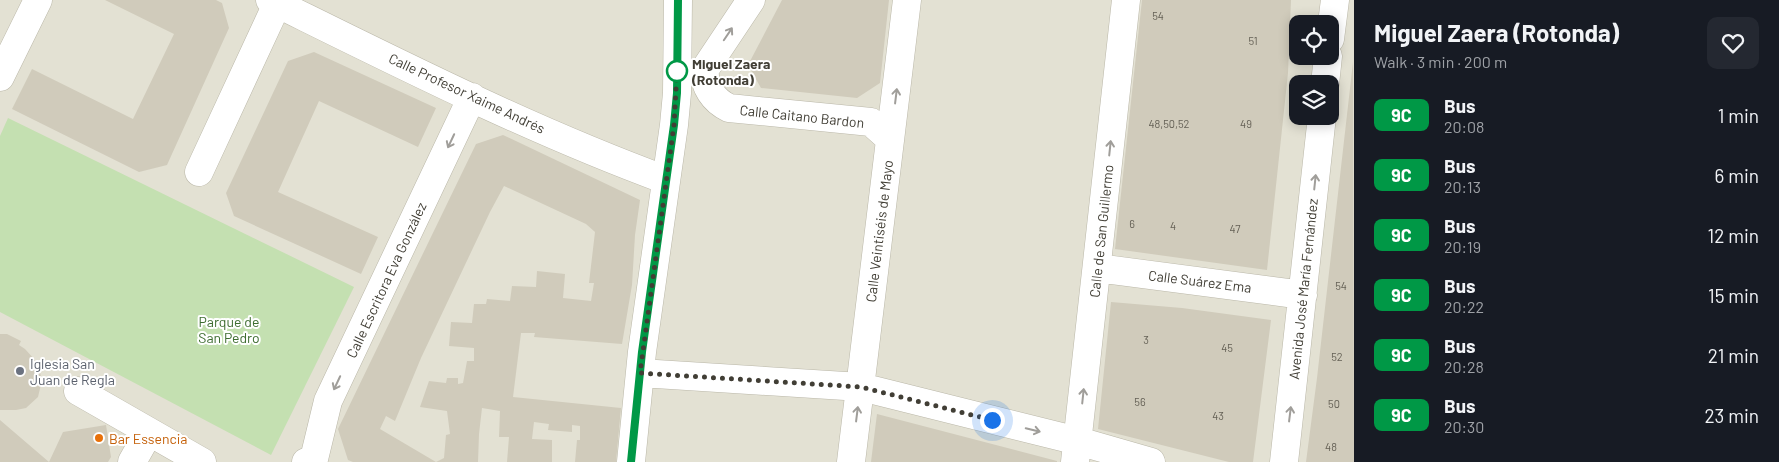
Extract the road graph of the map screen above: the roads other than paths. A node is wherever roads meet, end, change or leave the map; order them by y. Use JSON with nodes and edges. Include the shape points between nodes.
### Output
{"nodes":[{"id":1,"x":38,"y":0,"type":"edge"},
{"id":2,"x":678,"y":0,"type":"edge"},
{"id":3,"x":752,"y":0,"type":"edge"},
{"id":4,"x":907,"y":0,"type":"edge"},
{"id":5,"x":1126,"y":0,"type":"edge"},
{"id":6,"x":1335,"y":0,"type":"edge"},
{"id":7,"x":274,"y":2,"type":"edge"},
{"id":8,"x":1333,"y":15,"type":"edge"},
{"id":9,"x":0,"y":77,"type":"edge"},
{"id":10,"x":472,"y":97,"type":"junction"},
{"id":11,"x":1321,"y":125,"type":"edge"},
{"id":12,"x":890,"y":138,"type":"junction"},
{"id":13,"x":199,"y":172,"type":"dead end"},
{"id":14,"x":666,"y":180,"type":"junction"},
{"id":15,"x":1097,"y":268,"type":"junction"},
{"id":16,"x":1303,"y":295,"type":"junction"},
{"id":17,"x":640,"y":373,"type":"junction"},
{"id":18,"x":861,"y":387,"type":"junction"},
{"id":19,"x":78,"y":391,"type":"dead end"},
{"id":20,"x":149,"y":432,"type":"junction"},
{"id":21,"x":1076,"y":452,"type":"edge"},
{"id":22,"x":318,"y":461,"type":"edge"},
{"id":23,"x":132,"y":462,"type":"edge"},
{"id":24,"x":202,"y":462,"type":"edge"},
{"id":25,"x":631,"y":462,"type":"edge"},
{"id":26,"x":851,"y":462,"type":"edge"},
{"id":27,"x":1151,"y":462,"type":"edge"},
{"id":28,"x":1284,"y":462,"type":"edge"}],
"edges":[{"from":1,"to":9,"type":"street"},
{"from":2,"to":14,"type":"street","via":[[677,93]]},
{"from":12,"to":3,"type":"street","name":"Calle Caitano Bardon","one_way":true,"via":[[871,122],[729,108],[721,104],[710,93],[704,78],[705,69]]},
{"from":12,"to":4,"type":"street","name":"Calle Veintiséis de Mayo","one_way":true},
{"from":15,"to":5,"type":"street","name":"Calle de San Guillermo","one_way":true},
{"from":6,"to":8,"type":"street"},
{"from":7,"to":10,"type":"street","name":"Calle Profesor Xaime Andrés"},
{"from":7,"to":13,"type":"street"},
{"from":10,"to":14,"type":"street","name":"Calle Profesor Xaime Andrés"},
{"from":10,"to":22,"type":"street","name":"Calle Escritora Eva González","one_way":true,"via":[[328,401]]},
{"from":16,"to":11,"type":"street","name":"Avenida José María Fernández","one_way":true},
{"from":12,"to":18,"type":"street","name":"Calle Veintiséis de Mayo"},
{"from":14,"to":17,"type":"street"},
{"from":15,"to":16,"type":"street","name":"Calle Suárez Ema"},
{"from":21,"to":15,"type":"street","name":"Calle de San Guillermo","one_way":true},
{"from":28,"to":16,"type":"street","name":"Avenida José María Fernández","one_way":true},
{"from":17,"to":18,"type":"street"},
{"from":17,"to":25,"type":"street"},
{"from":18,"to":21,"type":"street","one_way":true},
{"from":26,"to":18,"type":"street","name":"Calle Veintiséis de Mayo","one_way":true},
{"from":19,"to":20,"type":"street"},
{"from":20,"to":23,"type":"street"},
{"from":20,"to":24,"type":"street"},
{"from":21,"to":27,"type":"street"}]}
